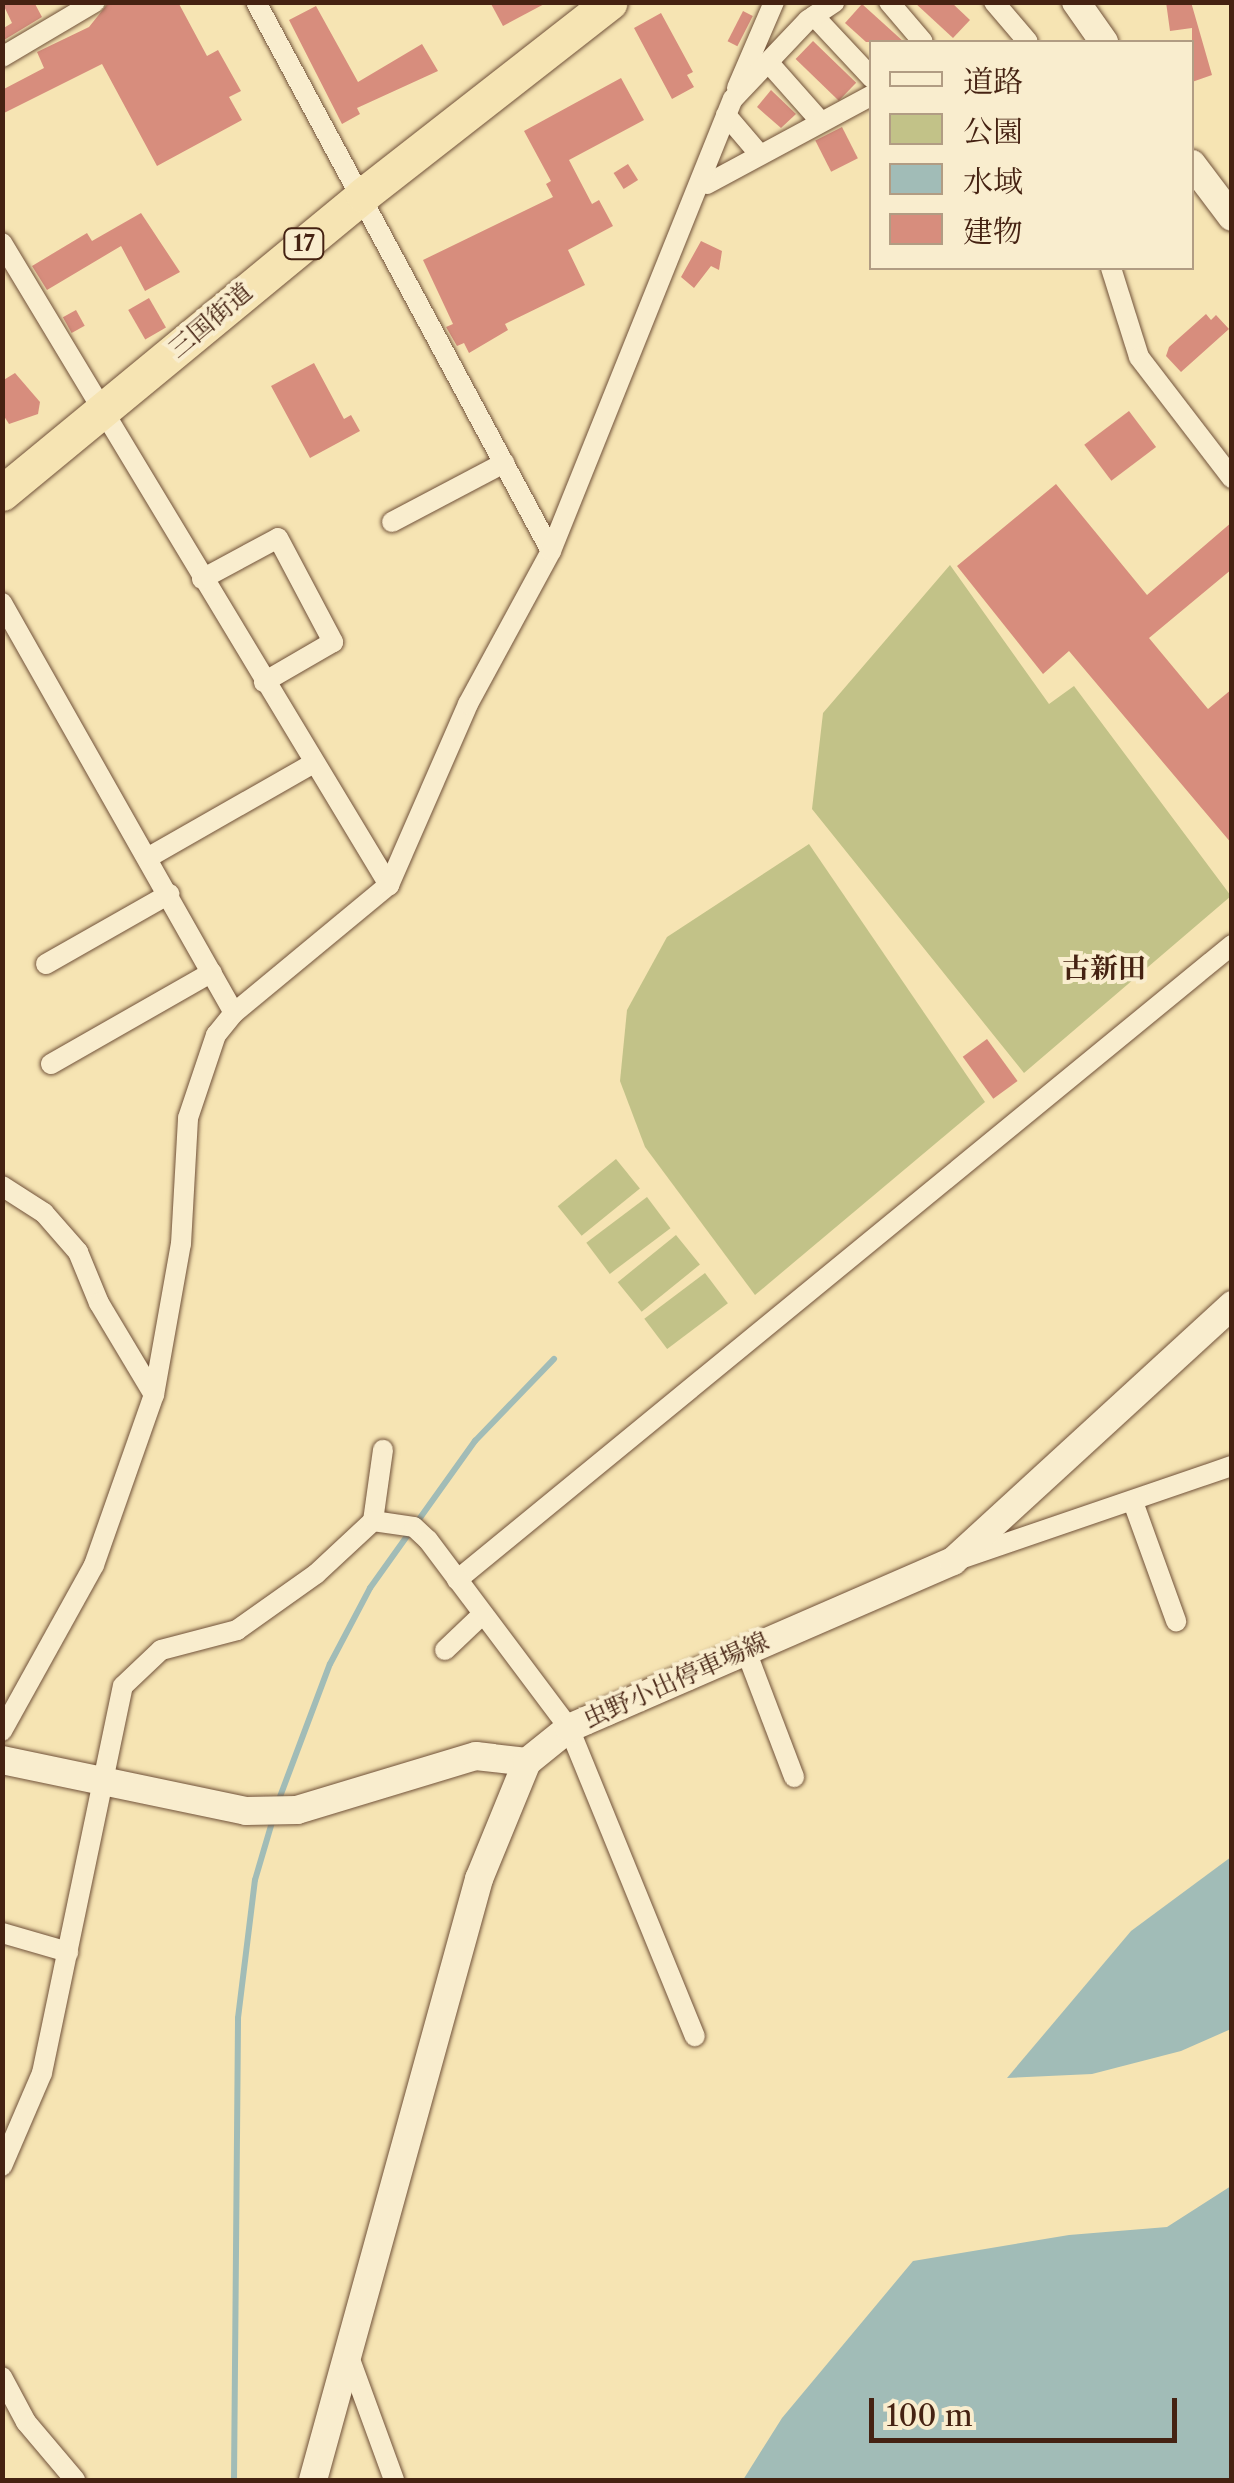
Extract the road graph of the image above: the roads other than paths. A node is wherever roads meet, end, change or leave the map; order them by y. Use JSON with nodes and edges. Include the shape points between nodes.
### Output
{"nodes":[{"id":1,"x":95,"y":2,"type":"edge"},
{"id":2,"x":256,"y":2,"type":"edge"},
{"id":3,"x":774,"y":2,"type":"edge"},
{"id":4,"x":836,"y":2,"type":"edge"},
{"id":5,"x":889,"y":2,"type":"edge"},
{"id":6,"x":994,"y":2,"type":"edge"},
{"id":7,"x":1076,"y":2,"type":"edge"},
{"id":8,"x":606,"y":4,"type":"edge"},
{"id":9,"x":814,"y":16,"type":"junction"},
{"id":10,"x":921,"y":40,"type":"edge"},
{"id":11,"x":1026,"y":40,"type":"edge"},
{"id":12,"x":1103,"y":40,"type":"edge"},
{"id":13,"x":2,"y":57,"type":"edge"},
{"id":14,"x":768,"y":62,"type":"junction"},
{"id":15,"x":869,"y":75,"type":"edge"},
{"id":16,"x":869,"y":97,"type":"edge"},
{"id":17,"x":729,"y":107,"type":"junction"},
{"id":18,"x":822,"y":122,"type":"junction"},
{"id":19,"x":760,"y":156,"type":"junction"},
{"id":20,"x":1194,"y":167,"type":"edge"},
{"id":21,"x":708,"y":184,"type":"dead end"},
{"id":22,"x":363,"y":195,"type":"junction"},
{"id":23,"x":1232,"y":218,"type":"edge"},
{"id":24,"x":2,"y":242,"type":"edge"},
{"id":25,"x":1112,"y":270,"type":"edge"},
{"id":26,"x":100,"y":414,"type":"junction"},
{"id":27,"x":504,"y":464,"type":"junction"},
{"id":28,"x":1232,"y":478,"type":"edge"},
{"id":29,"x":2,"y":493,"type":"edge"},
{"id":30,"x":392,"y":522,"type":"dead end"},
{"id":31,"x":551,"y":552,"type":"junction"},
{"id":32,"x":202,"y":579,"type":"junction"},
{"id":33,"x":2,"y":604,"type":"edge"},
{"id":34,"x":264,"y":682,"type":"junction"},
{"id":35,"x":314,"y":763,"type":"junction"},
{"id":36,"x":149,"y":857,"type":"junction"},
{"id":37,"x":389,"y":885,"type":"junction"},
{"id":38,"x":169,"y":894,"type":"junction"},
{"id":39,"x":1232,"y":945,"type":"edge"},
{"id":40,"x":46,"y":964,"type":"dead end"},
{"id":41,"x":212,"y":972,"type":"junction"},
{"id":42,"x":234,"y":1013,"type":"junction"},
{"id":43,"x":51,"y":1064,"type":"dead end"},
{"id":44,"x":2,"y":1186,"type":"edge"},
{"id":45,"x":1232,"y":1305,"type":"edge"},
{"id":46,"x":154,"y":1395,"type":"junction"},
{"id":47,"x":383,"y":1450,"type":"dead end"},
{"id":48,"x":1232,"y":1466,"type":"edge"},
{"id":49,"x":1133,"y":1502,"type":"junction"},
{"id":50,"x":373,"y":1521,"type":"junction"},
{"id":51,"x":953,"y":1561,"type":"junction"},
{"id":52,"x":457,"y":1580,"type":"junction"},
{"id":53,"x":482,"y":1614,"type":"junction"},
{"id":54,"x":1176,"y":1622,"type":"dead end"},
{"id":55,"x":445,"y":1650,"type":"dead end"},
{"id":56,"x":746,"y":1651,"type":"junction"},
{"id":57,"x":569,"y":1728,"type":"junction"},
{"id":58,"x":2,"y":1730,"type":"edge"},
{"id":59,"x":2,"y":1760,"type":"edge"},
{"id":60,"x":527,"y":1762,"type":"junction"},
{"id":61,"x":794,"y":1777,"type":"dead end"},
{"id":62,"x":104,"y":1782,"type":"junction"},
{"id":63,"x":2,"y":1932,"type":"edge"},
{"id":64,"x":68,"y":1952,"type":"junction"},
{"id":65,"x":694,"y":2036,"type":"dead end"},
{"id":66,"x":2,"y":2166,"type":"edge"},
{"id":67,"x":348,"y":2354,"type":"junction"},
{"id":68,"x":2,"y":2376,"type":"edge"},
{"id":69,"x":75,"y":2480,"type":"edge"},
{"id":70,"x":312,"y":2480,"type":"edge"},
{"id":71,"x":394,"y":2480,"type":"edge"}],
"edges":[{"from":1,"to":13,"type":"street"},
{"from":2,"to":22,"type":"street"},
{"from":3,"to":17,"type":"street"},
{"from":4,"to":9,"type":"street"},
{"from":5,"to":10,"type":"street"},
{"from":6,"to":11,"type":"street"},
{"from":7,"to":12,"type":"main road"},
{"from":8,"to":22,"type":"highway","name":"三国街道","number":"17"},
{"from":9,"to":14,"type":"street"},
{"from":9,"to":15,"type":"street"},
{"from":14,"to":17,"type":"street"},
{"from":14,"to":18,"type":"street"},
{"from":16,"to":18,"type":"street"},
{"from":17,"to":19,"type":"street"},
{"from":17,"to":31,"type":"street"},
{"from":18,"to":19,"type":"street"},
{"from":19,"to":21,"type":"street"},
{"from":20,"to":23,"type":"main road"},
{"from":22,"to":26,"type":"highway","name":"三国街道","number":"17"},
{"from":22,"to":27,"type":"street"},
{"from":24,"to":26,"type":"street"},
{"from":25,"to":28,"type":"street","via":[[1139,357]]},
{"from":26,"to":29,"type":"highway","name":"三国街道","number":"17"},
{"from":26,"to":32,"type":"street"},
{"from":27,"to":30,"type":"street"},
{"from":27,"to":31,"type":"street"},
{"from":31,"to":37,"type":"street","via":[[468,704]]},
{"from":32,"to":34,"type":"street"},
{"from":32,"to":34,"type":"street","via":[[278,538],[333,642]]},
{"from":33,"to":36,"type":"street"},
{"from":34,"to":35,"type":"street"},
{"from":35,"to":36,"type":"street"},
{"from":35,"to":37,"type":"street"},
{"from":36,"to":38,"type":"street"},
{"from":37,"to":42,"type":"street"},
{"from":38,"to":40,"type":"street"},
{"from":38,"to":41,"type":"street"},
{"from":39,"to":52,"type":"street"},
{"from":41,"to":42,"type":"street"},
{"from":41,"to":43,"type":"street"},
{"from":42,"to":46,"type":"street","via":[[216,1035],[188,1118],[181,1244]]},
{"from":44,"to":46,"type":"street","via":[[44,1213],[78,1252],[99,1303]]},
{"from":45,"to":51,"type":"main road","name":"虫野小出停車場線"},
{"from":46,"to":58,"type":"street","via":[[94,1565]]},
{"from":47,"to":50,"type":"street"},
{"from":48,"to":49,"type":"street"},
{"from":49,"to":51,"type":"street"},
{"from":49,"to":54,"type":"street"},
{"from":50,"to":52,"type":"street","via":[[406,1526]]},
{"from":50,"to":62,"type":"street","via":[[316,1574],[237,1630],[160,1650],[122,1686]]},
{"from":51,"to":56,"type":"main road","name":"虫野小出停車場線"},
{"from":52,"to":53,"type":"street"},
{"from":53,"to":55,"type":"street"},
{"from":53,"to":57,"type":"street"},
{"from":56,"to":57,"type":"main road","name":"虫野小出停車場線"},
{"from":56,"to":61,"type":"street"},
{"from":57,"to":60,"type":"main road","name":"虫野小出停車場線"},
{"from":57,"to":65,"type":"street"},
{"from":59,"to":62,"type":"main road"},
{"from":60,"to":62,"type":"main road","via":[[476,1756],[290,1810]]},
{"from":60,"to":67,"type":"main road","name":"虫野小出停車場線","via":[[479,1879]]},
{"from":62,"to":64,"type":"street"},
{"from":63,"to":64,"type":"street"},
{"from":64,"to":66,"type":"street","via":[[42,2073]]},
{"from":67,"to":70,"type":"main road","name":"虫野小出停車場線"},
{"from":67,"to":71,"type":"street"},
{"from":68,"to":69,"type":"street","via":[[26,2422]]}]}
